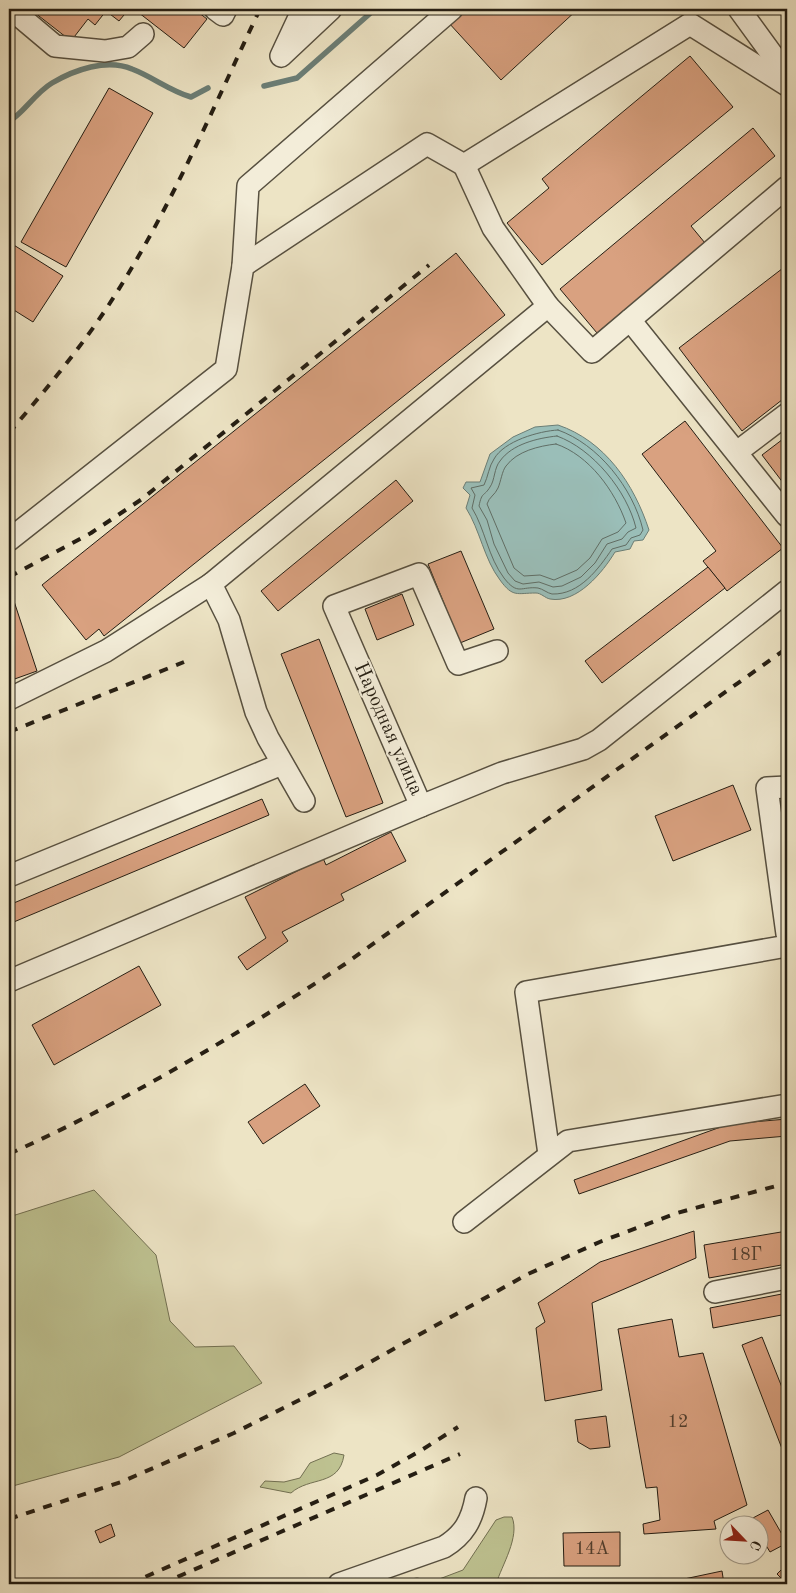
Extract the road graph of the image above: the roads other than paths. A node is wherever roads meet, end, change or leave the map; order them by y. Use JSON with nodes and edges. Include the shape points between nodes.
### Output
{"nodes":[{"id":1,"x":11,"y":9,"type":"edge"},
{"id":2,"x":215,"y":9,"type":"edge"},
{"id":3,"x":226,"y":9,"type":"edge"},
{"id":4,"x":303,"y":9,"type":"edge"},
{"id":5,"x":331,"y":9,"type":"edge"},
{"id":6,"x":452,"y":9,"type":"edge"},
{"id":7,"x":738,"y":9,"type":"edge"},
{"id":8,"x":143,"y":34,"type":"dead end"},
{"id":9,"x":787,"y":75,"type":"edge"},
{"id":10,"x":787,"y":85,"type":"edge"},
{"id":11,"x":464,"y":165,"type":"junction"},
{"id":12,"x":787,"y":187,"type":"edge"},
{"id":13,"x":242,"y":266,"type":"junction"},
{"id":14,"x":548,"y":306,"type":"junction"},
{"id":15,"x":630,"y":320,"type":"junction"},
{"id":16,"x":787,"y":414,"type":"edge"},
{"id":17,"x":737,"y":452,"type":"junction"},
{"id":18,"x":787,"y":516,"type":"edge"},
{"id":19,"x":9,"y":540,"type":"edge"},
{"id":20,"x":211,"y":584,"type":"junction"},
{"id":21,"x":787,"y":591,"type":"edge"},
{"id":22,"x":497,"y":650,"type":"dead end"},
{"id":23,"x":9,"y":699,"type":"edge"},
{"id":24,"x":282,"y":764,"type":"junction"},
{"id":25,"x":787,"y":787,"type":"edge"},
{"id":26,"x":304,"y":802,"type":"dead end"},
{"id":27,"x":421,"y":806,"type":"junction"},
{"id":28,"x":9,"y":876,"type":"edge"},
{"id":29,"x":787,"y":934,"type":"edge"},
{"id":30,"x":787,"y":946,"type":"edge"},
{"id":31,"x":9,"y":981,"type":"edge"},
{"id":32,"x":787,"y":1106,"type":"edge"},
{"id":33,"x":549,"y":1154,"type":"junction"},
{"id":34,"x":464,"y":1222,"type":"dead end"},
{"id":35,"x":787,"y":1278,"type":"edge"},
{"id":36,"x":715,"y":1292,"type":"dead end"},
{"id":37,"x":476,"y":1498,"type":"dead end"},
{"id":38,"x":339,"y":1584,"type":"edge"}],
"edges":[{"from":1,"to":8,"type":"lane","via":[[55,46],[105,51],[128,46]]},
{"from":2,"to":3,"type":"lane","via":[[223,15]]},
{"from":4,"to":5,"type":"lane","via":[[281,56]]},
{"from":6,"to":13,"type":"lane","via":[[248,186]]},
{"from":7,"to":9,"type":"lane"},
{"from":10,"to":11,"type":"lane","via":[[690,24]]},
{"from":11,"to":13,"type":"lane","via":[[427,144]]},
{"from":11,"to":14,"type":"lane","via":[[493,228]]},
{"from":12,"to":15,"type":"lane"},
{"from":13,"to":19,"type":"lane","via":[[226,369]]},
{"from":14,"to":15,"type":"lane","via":[[592,352]]},
{"from":14,"to":20,"type":"lane"},
{"from":15,"to":17,"type":"lane"},
{"from":16,"to":17,"type":"lane"},
{"from":17,"to":18,"type":"lane"},
{"from":20,"to":23,"type":"lane","via":[[106,651]]},
{"from":20,"to":24,"type":"lane","via":[[229,620],[256,712]]},
{"from":21,"to":27,"type":"lane","name":"Народная улица","via":[[599,740],[583,749],[502,773]]},
{"from":22,"to":27,"type":"lane","name":"Народная улица","via":[[458,664],[418,574],[334,606]]},
{"from":24,"to":26,"type":"lane"},
{"from":24,"to":28,"type":"lane"},
{"from":25,"to":29,"type":"lane","via":[[767,788]]},
{"from":27,"to":31,"type":"lane"},
{"from":30,"to":33,"type":"lane","via":[[526,992]]},
{"from":32,"to":33,"type":"lane","via":[[568,1141]]},
{"from":33,"to":34,"type":"lane"},
{"from":35,"to":36,"type":"lane"},
{"from":37,"to":38,"type":"lane","via":[[468,1525],[444,1547]]}]}
